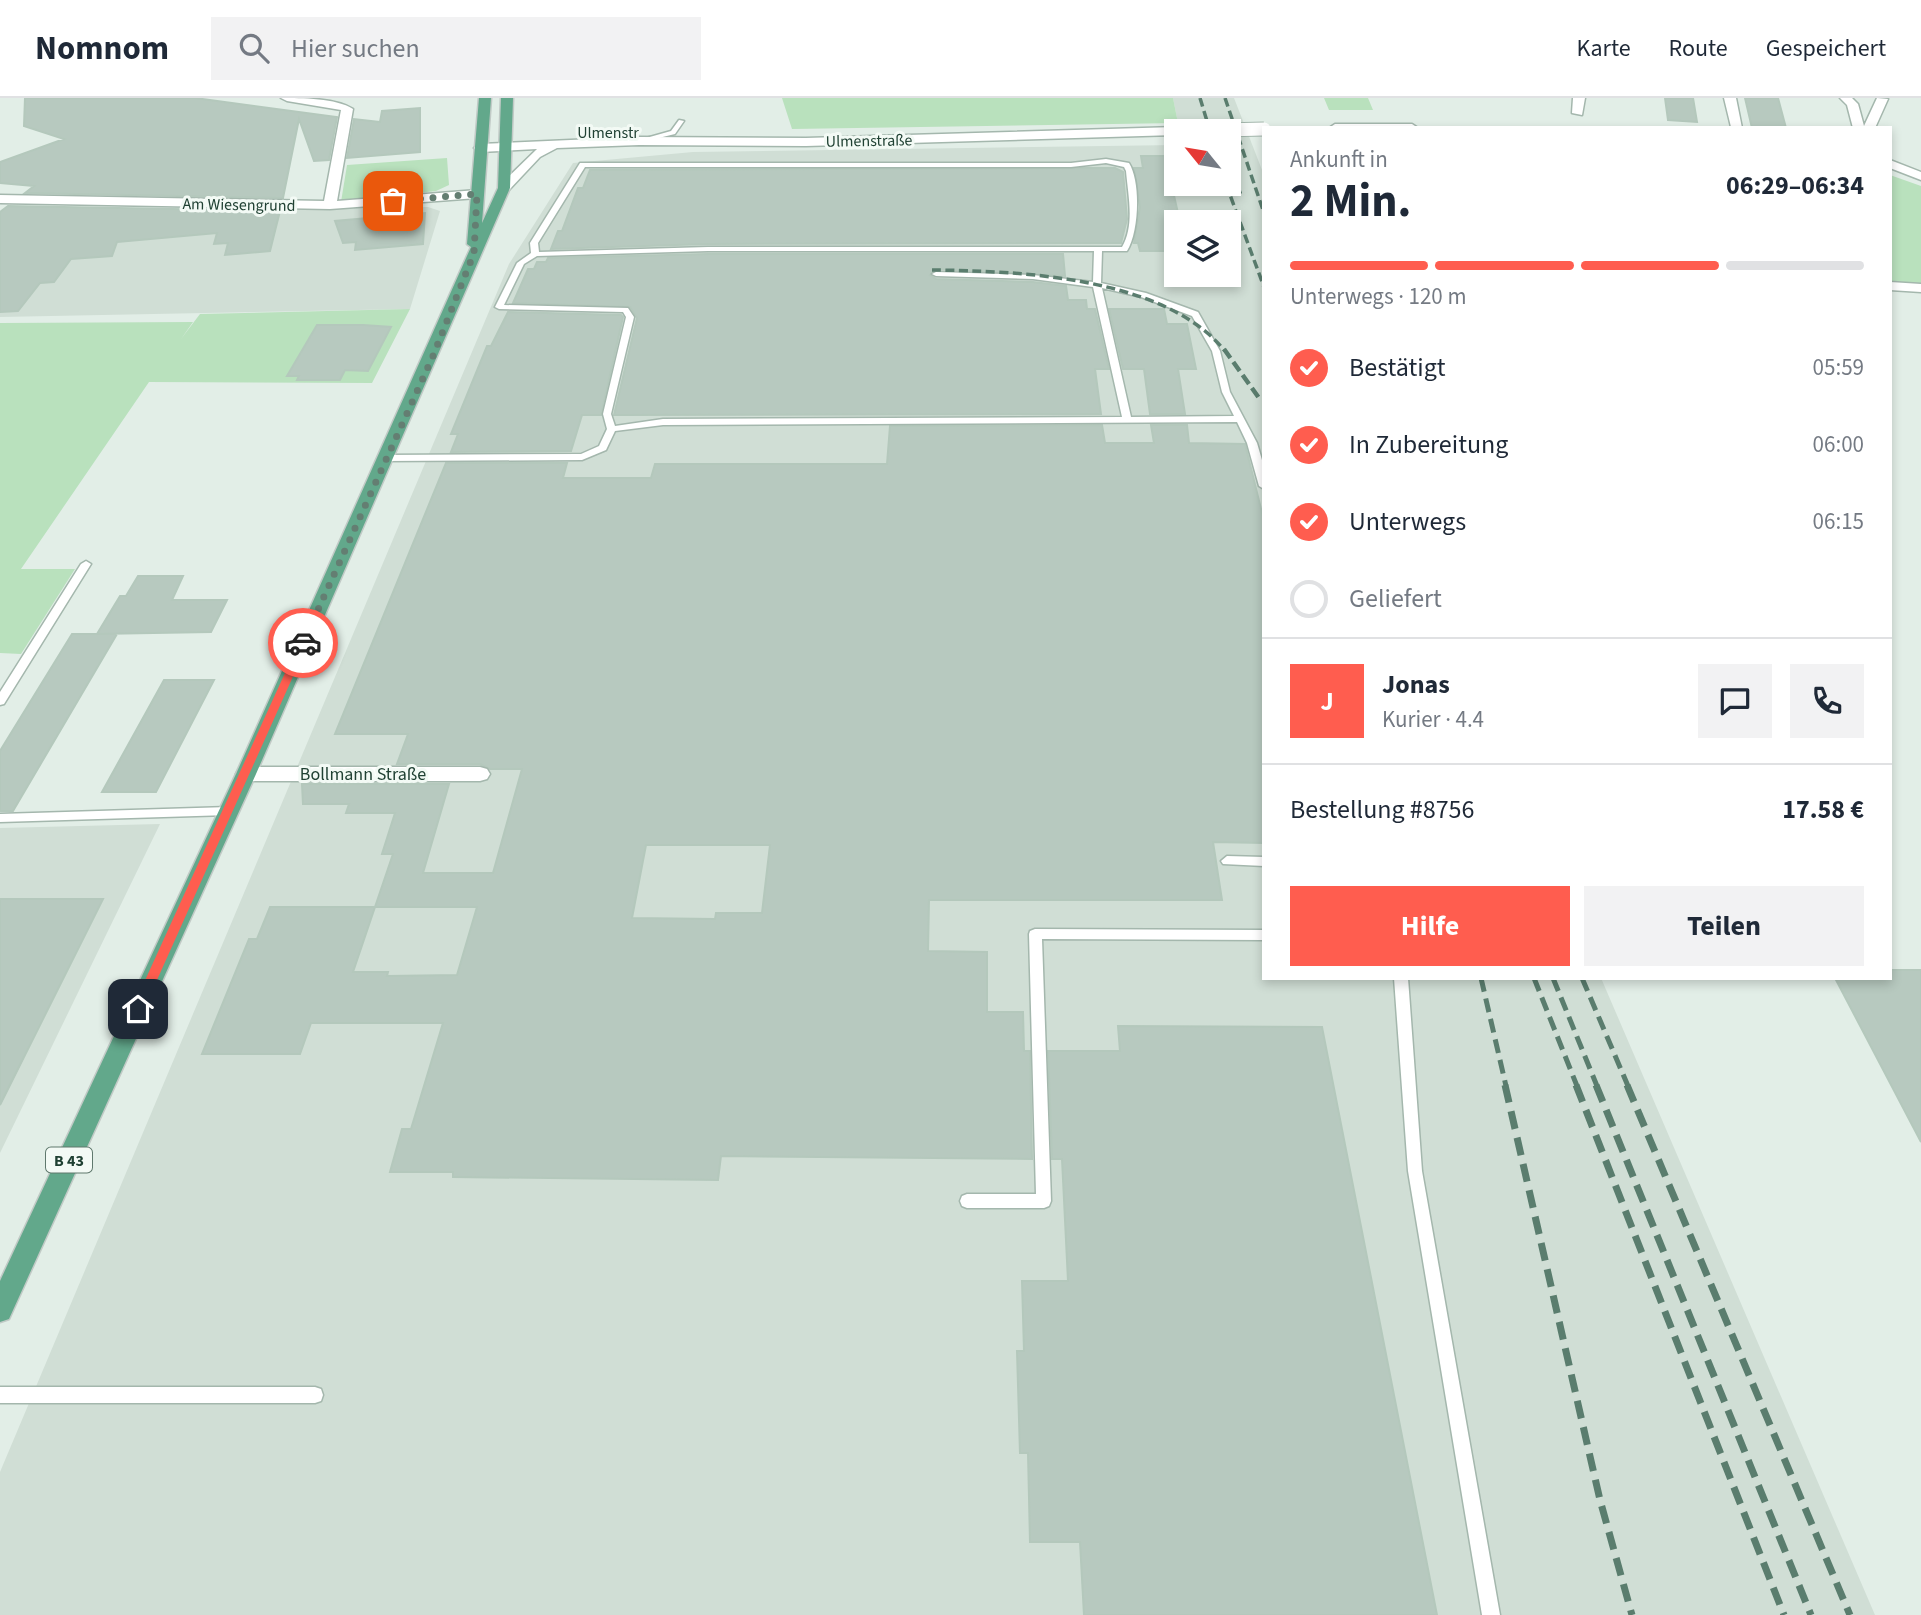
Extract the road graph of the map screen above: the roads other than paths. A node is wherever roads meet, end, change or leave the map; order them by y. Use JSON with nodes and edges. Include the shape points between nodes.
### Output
{"nodes":[{"id":1,"x":287,"y":98,"type":"edge"},
{"id":2,"x":485,"y":98,"type":"edge"},
{"id":3,"x":506,"y":98,"type":"edge"},
{"id":4,"x":1579,"y":98,"type":"edge"},
{"id":5,"x":1730,"y":98,"type":"edge"},
{"id":6,"x":1846,"y":98,"type":"edge"},
{"id":7,"x":1871,"y":99,"type":"edge"},
{"id":8,"x":1578,"y":113,"type":"dead end"},
{"id":9,"x":681,"y":121,"type":"dead end"},
{"id":10,"x":1737,"y":126,"type":"edge"},
{"id":11,"x":1858,"y":126,"type":"edge"},
{"id":12,"x":1869,"y":126,"type":"edge"},
{"id":13,"x":1262,"y":129,"type":"edge"},
{"id":14,"x":1241,"y":130,"type":"edge"},
{"id":15,"x":1164,"y":132,"type":"edge"},
{"id":16,"x":673,"y":133,"type":"junction"},
{"id":17,"x":733,"y":140,"type":"junction"},
{"id":18,"x":506,"y":141,"type":"junction"},
{"id":19,"x":639,"y":141,"type":"junction"},
{"id":20,"x":481,"y":142,"type":"junction"},
{"id":21,"x":562,"y":144,"type":"junction"},
{"id":22,"x":1892,"y":165,"type":"edge"},
{"id":23,"x":1921,"y":176,"type":"edge"},
{"id":24,"x":504,"y":188,"type":"junction"},
{"id":25,"x":477,"y":194,"type":"junction"},
{"id":26,"x":0,"y":199,"type":"edge"},
{"id":27,"x":330,"y":205,"type":"junction"},
{"id":28,"x":1098,"y":249,"type":"junction"},
{"id":29,"x":474,"y":253,"type":"junction"},
{"id":30,"x":535,"y":254,"type":"junction"},
{"id":31,"x":936,"y":274,"type":"dead end"},
{"id":32,"x":1097,"y":285,"type":"junction"},
{"id":33,"x":1892,"y":286,"type":"edge"},
{"id":34,"x":1921,"y":288,"type":"edge"},
{"id":35,"x":1238,"y":419,"type":"junction"},
{"id":36,"x":1127,"y":422,"type":"junction"},
{"id":37,"x":612,"y":429,"type":"junction"},
{"id":38,"x":385,"y":458,"type":"junction"},
{"id":39,"x":1262,"y":479,"type":"edge"},
{"id":40,"x":86,"y":564,"type":"dead end"},
{"id":41,"x":0,"y":701,"type":"edge"},
{"id":42,"x":246,"y":774,"type":"junction"},
{"id":43,"x":480,"y":774,"type":"dead end"},
{"id":44,"x":229,"y":811,"type":"junction"},
{"id":45,"x":0,"y":818,"type":"edge"},
{"id":46,"x":1227,"y":862,"type":"dead end"},
{"id":47,"x":1262,"y":862,"type":"edge"},
{"id":48,"x":1262,"y":935,"type":"edge"},
{"id":49,"x":1401,"y":980,"type":"edge"},
{"id":50,"x":968,"y":1201,"type":"dead end"},
{"id":51,"x":0,"y":1310,"type":"edge"},
{"id":52,"x":0,"y":1395,"type":"edge"},
{"id":53,"x":315,"y":1395,"type":"dead end"},
{"id":54,"x":1491,"y":1615,"type":"edge"}],
"edges":[{"from":1,"to":27,"type":"street","via":[[347,109]]},
{"from":2,"to":20,"type":"main road","number":"B 43"},
{"from":3,"to":18,"type":"main road"},
{"from":4,"to":8,"type":"street"},
{"from":5,"to":10,"type":"street"},
{"from":6,"to":11,"type":"street"},
{"from":7,"to":12,"type":"street"},
{"from":9,"to":16,"type":"lane"},
{"from":13,"to":14,"type":"street","bridge":true},
{"from":15,"to":17,"type":"street","name":"Ulmenstraße"},
{"from":16,"to":17,"type":"street","name":"Ulmenstr"},
{"from":16,"to":18,"type":"street","name":"Ulmenstr","via":[[600,131]]},
{"from":16,"to":19,"type":"lane"},
{"from":17,"to":19,"type":"street","name":"Ulmenstraße"},
{"from":18,"to":20,"type":"street","name":"Ulmenstraße"},
{"from":18,"to":21,"type":"street","name":"Ulmenstraße"},
{"from":18,"to":24,"type":"main road"},
{"from":19,"to":21,"type":"street","name":"Ulmenstraße"},
{"from":20,"to":25,"type":"main road","number":"B 43"},
{"from":21,"to":24,"type":"street","name":"Ulmenstraße","via":[[536,154]]},
{"from":22,"to":23,"type":"street"},
{"from":24,"to":29,"type":"main road"},
{"from":25,"to":27,"type":"street","name":"Am Wiesengrund"},
{"from":25,"to":29,"type":"main road","number":"B 43"},
{"from":26,"to":27,"type":"street","name":"Am Wiesengrund"},
{"from":28,"to":30,"type":"lane","via":[[708,248]]},
{"from":28,"to":30,"type":"lane","via":[[1124,249],[1129,244],[1129,171],[1119,162],[583,166],[534,243]]},
{"from":28,"to":32,"type":"lane"},
{"from":29,"to":38,"type":"main road","number":"B 43"},
{"from":30,"to":37,"type":"lane","via":[[521,263],[499,307],[625,310],[630,317],[607,414]]},
{"from":31,"to":32,"type":"lane","via":[[1033,277]]},
{"from":32,"to":35,"type":"lane","via":[[1195,314],[1216,351]]},
{"from":32,"to":36,"type":"lane"},
{"from":33,"to":34,"type":"street"},
{"from":35,"to":36,"type":"lane"},
{"from":35,"to":39,"type":"lane","via":[[1252,443]]},
{"from":36,"to":37,"type":"lane","via":[[663,422]]},
{"from":37,"to":38,"type":"lane","via":[[603,448],[582,457]]},
{"from":38,"to":42,"type":"main road","number":"B 43"},
{"from":40,"to":41,"type":"lane"},
{"from":42,"to":43,"type":"street","name":"Bollmann Straße"},
{"from":42,"to":44,"type":"main road","number":"B 43"},
{"from":44,"to":45,"type":"lane"},
{"from":44,"to":51,"type":"main road","number":"B 43"},
{"from":46,"to":47,"type":"lane"},
{"from":48,"to":50,"type":"lane","via":[[1035,934],[1044,1201]]},
{"from":49,"to":54,"type":"lane","via":[[1415,1171]]},
{"from":52,"to":53,"type":"lane"}]}
